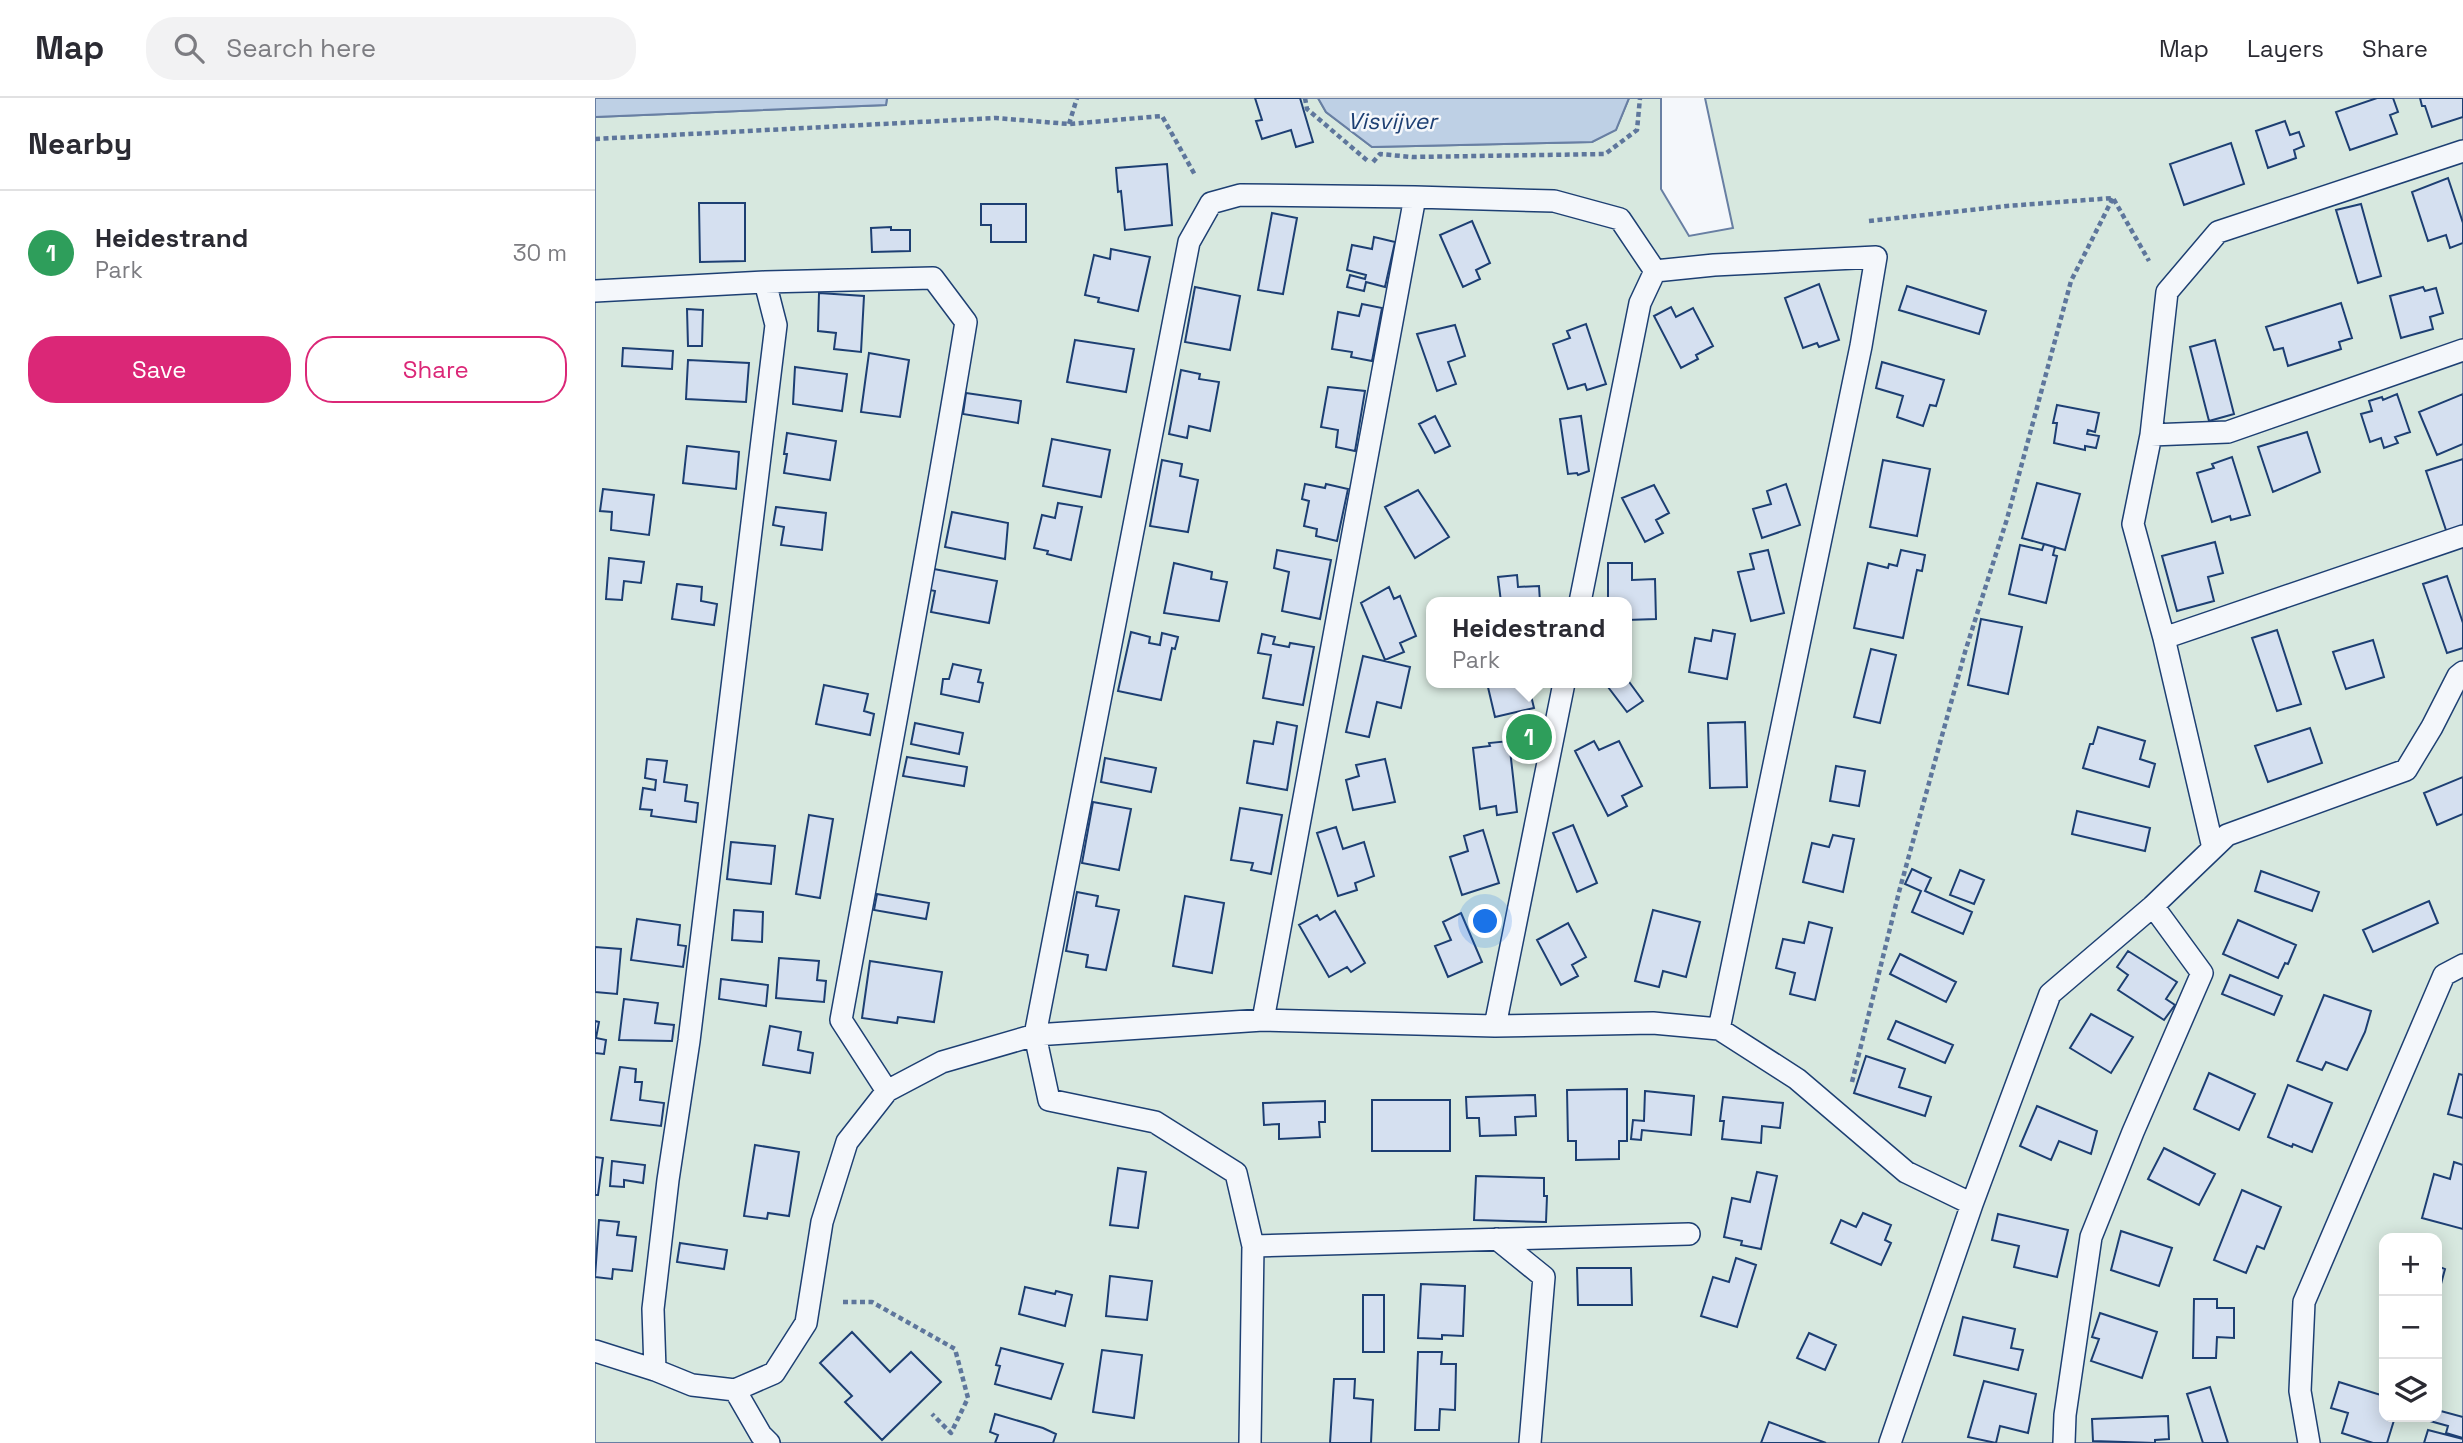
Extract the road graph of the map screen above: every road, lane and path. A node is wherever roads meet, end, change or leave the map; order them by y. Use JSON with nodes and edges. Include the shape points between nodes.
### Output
{"nodes":[{"id":1,"x":1077,"y":98,"type":"edge"},
{"id":2,"x":1305,"y":98,"type":"edge"},
{"id":3,"x":1640,"y":98,"type":"edge"},
{"id":4,"x":1069,"y":124,"type":"junction"},
{"id":5,"x":595,"y":139,"type":"edge"},
{"id":6,"x":2463,"y":150,"type":"edge"},
{"id":7,"x":1415,"y":197,"type":"junction"},
{"id":8,"x":2113,"y":198,"type":"junction"},
{"id":9,"x":1211,"y":203,"type":"junction"},
{"id":10,"x":1856,"y":222,"type":"dead end"},
{"id":11,"x":1655,"y":271,"type":"junction"},
{"id":12,"x":765,"y":282,"type":"junction"},
{"id":13,"x":595,"y":291,"type":"edge"},
{"id":14,"x":2167,"y":292,"type":"junction"},
{"id":15,"x":2463,"y":351,"type":"edge"},
{"id":16,"x":2151,"y":435,"type":"junction"},
{"id":17,"x":2463,"y":536,"type":"edge"},
{"id":18,"x":1581,"y":597,"type":"edge"},
{"id":19,"x":2164,"y":638,"type":"junction"},
{"id":20,"x":2463,"y":672,"type":"edge"},
{"id":21,"x":1563,"y":688,"type":"edge"},
{"id":22,"x":2213,"y":848,"type":"junction"},
{"id":23,"x":2153,"y":906,"type":"junction"},
{"id":24,"x":2463,"y":965,"type":"edge"},
{"id":25,"x":1263,"y":1020,"type":"junction"},
{"id":26,"x":1495,"y":1026,"type":"junction"},
{"id":27,"x":1719,"y":1029,"type":"junction"},
{"id":28,"x":1035,"y":1035,"type":"junction"},
{"id":29,"x":887,"y":1091,"type":"junction"},
{"id":30,"x":1837,"y":1112,"type":"junction"},
{"id":31,"x":1972,"y":1204,"type":"junction"},
{"id":32,"x":1689,"y":1234,"type":"dead end"},
{"id":33,"x":1497,"y":1239,"type":"junction"},
{"id":34,"x":1253,"y":1245,"type":"junction"},
{"id":35,"x":806,"y":1323,"type":"junction"},
{"id":36,"x":595,"y":1351,"type":"edge"},
{"id":37,"x":655,"y":1370,"type":"junction"},
{"id":38,"x":735,"y":1390,"type":"junction"},
{"id":39,"x":932,"y":1414,"type":"dead end"},
{"id":40,"x":769,"y":1443,"type":"edge"},
{"id":41,"x":1250,"y":1443,"type":"edge"},
{"id":42,"x":1530,"y":1443,"type":"edge"},
{"id":43,"x":1890,"y":1443,"type":"edge"},
{"id":44,"x":2064,"y":1443,"type":"edge"},
{"id":45,"x":2309,"y":1443,"type":"edge"}],
"edges":[{"from":1,"to":4,"type":"path"},
{"from":2,"to":3,"type":"path","via":[[1307,109],[1371,164],[1380,154],[1605,154],[1637,130]]},
{"from":4,"to":5,"type":"path","via":[[996,118]]},
{"from":4,"to":9,"type":"path","via":[[1162,116]]},
{"from":6,"to":14,"type":"lane","via":[[2218,232]]},
{"from":7,"to":9,"type":"lane","via":[[1240,195]]},
{"from":7,"to":11,"type":"lane","via":[[1554,201],[1620,219]]},
{"from":7,"to":25,"type":"lane"},
{"from":8,"to":10,"type":"path"},
{"from":8,"to":14,"type":"path"},
{"from":8,"to":30,"type":"path","via":[[2071,281],[2007,519],[1961,665],[1847,1100]]},
{"from":9,"to":28,"type":"lane","via":[[1189,242]]},
{"from":11,"to":18,"type":"lane","via":[[1640,303]]},
{"from":11,"to":27,"type":"lane","via":[[1876,257]]},
{"from":12,"to":13,"type":"lane"},
{"from":12,"to":29,"type":"lane","via":[[933,278],[967,323],[841,1020]]},
{"from":12,"to":37,"type":"lane","via":[[776,325],[657,1270]]},
{"from":14,"to":16,"type":"lane"},
{"from":15,"to":16,"type":"lane","via":[[2228,432]]},
{"from":16,"to":19,"type":"lane","via":[[2133,524]]},
{"from":17,"to":19,"type":"lane"},
{"from":19,"to":22,"type":"lane"},
{"from":20,"to":22,"type":"lane","via":[[2406,770],[2227,835]]},
{"from":21,"to":26,"type":"lane"},
{"from":22,"to":23,"type":"lane"},
{"from":23,"to":31,"type":"lane","via":[[2050,994]]},
{"from":23,"to":44,"type":"lane","via":[[2202,972],[2091,1237],[2064,1415]]},
{"from":24,"to":45,"type":"lane","via":[[2444,975],[2304,1302],[2300,1391]]},
{"from":25,"to":26,"type":"lane"},
{"from":25,"to":28,"type":"lane"},
{"from":26,"to":27,"type":"lane","via":[[1653,1023]]},
{"from":27,"to":30,"type":"lane","via":[[1797,1079]]},
{"from":28,"to":29,"type":"lane","via":[[942,1062]]},
{"from":28,"to":34,"type":"lane","via":[[1049,1100],[1155,1122],[1235,1173]]},
{"from":29,"to":35,"type":"lane","via":[[847,1142],[822,1222]]},
{"from":30,"to":31,"type":"lane","via":[[1906,1172]]},
{"from":31,"to":43,"type":"lane"},
{"from":32,"to":33,"type":"lane"},
{"from":33,"to":34,"type":"lane"},
{"from":33,"to":42,"type":"lane","via":[[1544,1277]]},
{"from":34,"to":41,"type":"lane"},
{"from":35,"to":38,"type":"lane","via":[[774,1373]]},
{"from":35,"to":39,"type":"path","via":[[839,1302],[872,1302],[955,1349],[968,1398],[951,1433]]},
{"from":36,"to":37,"type":"lane"},
{"from":37,"to":38,"type":"lane","via":[[692,1385]]},
{"from":38,"to":40,"type":"lane"}]}
